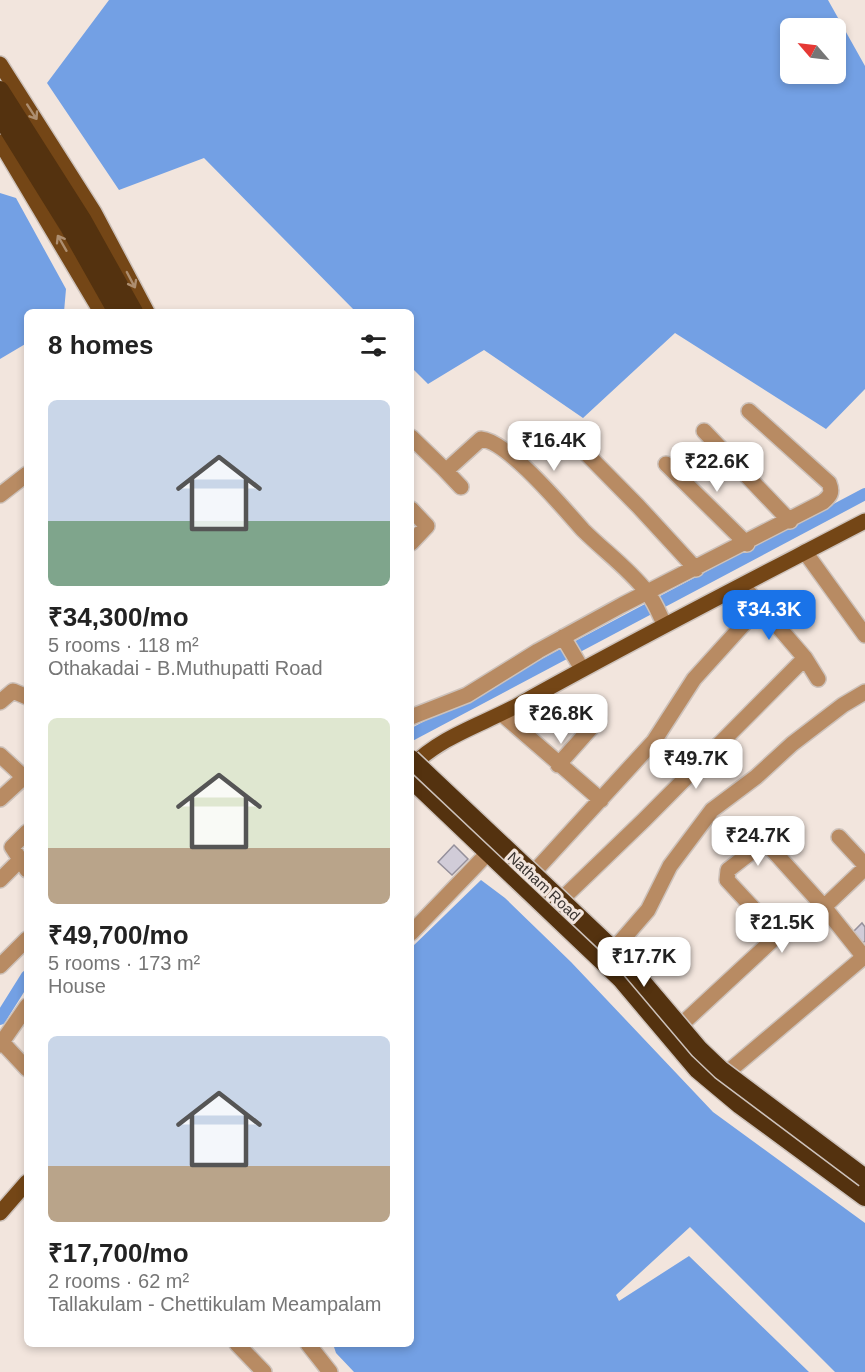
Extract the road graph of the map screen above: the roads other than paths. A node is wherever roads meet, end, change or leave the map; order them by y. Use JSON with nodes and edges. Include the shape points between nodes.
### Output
{"nodes":[{"id":1,"x":0,"y":64,"type":"edge"},
{"id":2,"x":0,"y":90,"type":"edge"},
{"id":3,"x":0,"y":116,"type":"edge"},
{"id":4,"x":0,"y":143,"type":"edge"},
{"id":5,"x":75,"y":223,"type":"junction"},
{"id":6,"x":99,"y":309,"type":"edge"},
{"id":7,"x":116,"y":309,"type":"edge"},
{"id":8,"x":132,"y":309,"type":"edge"},
{"id":9,"x":145,"y":309,"type":"edge"},
{"id":10,"x":749,"y":411,"type":"dead end"},
{"id":11,"x":704,"y":431,"type":"dead end"},
{"id":12,"x":569,"y":436,"type":"dead end"},
{"id":13,"x":414,"y":440,"type":"edge"},
{"id":14,"x":666,"y":464,"type":"dead end"},
{"id":15,"x":444,"y":469,"type":"junction"},
{"id":16,"x":24,"y":476,"type":"edge"},
{"id":17,"x":460,"y":487,"type":"dead end"},
{"id":18,"x":0,"y":495,"type":"edge"},
{"id":19,"x":414,"y":512,"type":"edge"},
{"id":20,"x":865,"y":520,"type":"edge"},
{"id":21,"x":790,"y":521,"type":"junction"},
{"id":22,"x":414,"y":540,"type":"edge"},
{"id":23,"x":747,"y":544,"type":"junction"},
{"id":24,"x":805,"y":552,"type":"junction"},
{"id":25,"x":696,"y":569,"type":"junction"},
{"id":26,"x":742,"y":585,"type":"junction"},
{"id":27,"x":652,"y":601,"type":"junction"},
{"id":28,"x":760,"y":606,"type":"junction"},
{"id":29,"x":664,"y":624,"type":"junction"},
{"id":30,"x":864,"y":632,"type":"edge"},
{"id":31,"x":568,"y":645,"type":"junction"},
{"id":32,"x":805,"y":658,"type":"junction"},
{"id":33,"x":582,"y":669,"type":"junction"},
{"id":34,"x":818,"y":679,"type":"dead end"},
{"id":35,"x":865,"y":692,"type":"edge"},
{"id":36,"x":24,"y":696,"type":"edge"},
{"id":37,"x":0,"y":702,"type":"edge"},
{"id":38,"x":502,"y":714,"type":"junction"},
{"id":39,"x":414,"y":716,"type":"edge"},
{"id":40,"x":599,"y":719,"type":"dead end"},
{"id":41,"x":0,"y":755,"type":"edge"},
{"id":42,"x":414,"y":759,"type":"edge"},
{"id":43,"x":414,"y":761,"type":"edge"},
{"id":44,"x":414,"y":761,"type":"edge"},
{"id":45,"x":558,"y":765,"type":"junction"},
{"id":46,"x":24,"y":778,"type":"edge"},
{"id":47,"x":24,"y":780,"type":"edge"},
{"id":48,"x":414,"y":782,"type":"edge"},
{"id":49,"x":414,"y":789,"type":"edge"},
{"id":50,"x":0,"y":799,"type":"edge"},
{"id":51,"x":601,"y":800,"type":"junction"},
{"id":52,"x":24,"y":835,"type":"edge"},
{"id":53,"x":839,"y":837,"type":"dead end"},
{"id":54,"x":485,"y":856,"type":"junction"},
{"id":55,"x":23,"y":866,"type":"edge"},
{"id":56,"x":865,"y":866,"type":"edge"},
{"id":57,"x":536,"y":871,"type":"junction"},
{"id":58,"x":0,"y":880,"type":"edge"},
{"id":59,"x":564,"y":898,"type":"junction"},
{"id":60,"x":824,"y":907,"type":"junction"},
{"id":61,"x":414,"y":930,"type":"edge"},
{"id":62,"x":778,"y":935,"type":"junction"},
{"id":63,"x":24,"y":942,"type":"edge"},
{"id":64,"x":616,"y":947,"type":"junction"},
{"id":65,"x":864,"y":956,"type":"edge"},
{"id":66,"x":0,"y":966,"type":"edge"},
{"id":67,"x":24,"y":1010,"type":"edge"},
{"id":68,"x":683,"y":1023,"type":"junction"},
{"id":69,"x":1,"y":1043,"type":"edge"},
{"id":70,"x":24,"y":1066,"type":"edge"},
{"id":71,"x":729,"y":1071,"type":"junction"},
{"id":72,"x":865,"y":1173,"type":"edge"},
{"id":73,"x":865,"y":1178,"type":"edge"},
{"id":74,"x":24,"y":1185,"type":"edge"},
{"id":75,"x":865,"y":1197,"type":"edge"},
{"id":76,"x":865,"y":1203,"type":"edge"},
{"id":77,"x":0,"y":1213,"type":"edge"},
{"id":78,"x":240,"y":1347,"type":"edge"},
{"id":79,"x":310,"y":1347,"type":"edge"},
{"id":80,"x":264,"y":1372,"type":"edge"},
{"id":81,"x":330,"y":1372,"type":"edge"}],
"edges":[{"from":1,"to":9,"type":"main road","one_way":true,"via":[[94,212]]},
{"from":2,"to":5,"type":"highway"},
{"from":3,"to":5,"type":"highway"},
{"from":6,"to":4,"type":"main road","one_way":true},
{"from":5,"to":7,"type":"highway"},
{"from":5,"to":8,"type":"highway"},
{"from":10,"to":21,"type":"street","via":[[829,483],[832,490],[823,502]]},
{"from":11,"to":21,"type":"street"},
{"from":12,"to":25,"type":"street"},
{"from":13,"to":15,"type":"street"},
{"from":14,"to":23,"type":"street"},
{"from":15,"to":17,"type":"street"},
{"from":15,"to":27,"type":"street","via":[[481,439],[491,442],[533,474],[584,531],[624,566]]},
{"from":16,"to":18,"type":"street"},
{"from":19,"to":22,"type":"street","via":[[427,526]]},
{"from":20,"to":24,"type":"main road"},
{"from":21,"to":23,"type":"street"},
{"from":23,"to":25,"type":"street"},
{"from":24,"to":26,"type":"main road"},
{"from":24,"to":30,"type":"street"},
{"from":25,"to":27,"type":"street"},
{"from":26,"to":28,"type":"street"},
{"from":26,"to":29,"type":"main road"},
{"from":27,"to":29,"type":"street"},
{"from":27,"to":31,"type":"street"},
{"from":28,"to":32,"type":"street"},
{"from":28,"to":51,"type":"street","via":[[694,679],[654,741]]},
{"from":29,"to":33,"type":"main road"},
{"from":31,"to":33,"type":"street"},
{"from":31,"to":39,"type":"street","via":[[467,695]]},
{"from":32,"to":34,"type":"street"},
{"from":32,"to":59,"type":"street"},
{"from":33,"to":38,"type":"main road"},
{"from":35,"to":64,"type":"street","via":[[792,744],[712,810],[670,866],[648,910]]},
{"from":36,"to":37,"type":"street","via":[[13,691]]},
{"from":38,"to":42,"type":"main road"},
{"from":38,"to":45,"type":"street"},
{"from":40,"to":45,"type":"street"},
{"from":41,"to":46,"type":"street"},
{"from":43,"to":57,"type":"main road","name":"Natham Road"},
{"from":44,"to":73,"type":"highway","bridge":true,"via":[[622,958],[721,1070]]},
{"from":45,"to":51,"type":"street"},
{"from":47,"to":50,"type":"street"},
{"from":48,"to":75,"type":"highway","via":[[614,972],[698,1069],[740,1105]]},
{"from":49,"to":54,"type":"main road","name":"Natham Road"},
{"from":51,"to":57,"type":"street"},
{"from":52,"to":55,"type":"street","via":[[12,847]]},
{"from":53,"to":56,"type":"street"},
{"from":54,"to":61,"type":"street"},
{"from":54,"to":76,"type":"main road","name":"Natham Road","via":[[612,976],[715,1091]]},
{"from":55,"to":58,"type":"street"},
{"from":56,"to":60,"type":"street"},
{"from":57,"to":59,"type":"main road","name":"Natham Road"},
{"from":59,"to":64,"type":"main road","name":"Natham Road"},
{"from":60,"to":62,"type":"street"},
{"from":60,"to":62,"type":"street","via":[[768,845],[760,844],[728,870],[727,880]]},
{"from":60,"to":65,"type":"street"},
{"from":62,"to":68,"type":"street"},
{"from":63,"to":66,"type":"street"},
{"from":64,"to":68,"type":"main road","name":"Natham Road"},
{"from":65,"to":71,"type":"street"},
{"from":67,"to":69,"type":"street"},
{"from":68,"to":71,"type":"main road","name":"Natham Road"},
{"from":69,"to":70,"type":"street"},
{"from":71,"to":72,"type":"main road","name":"Natham Road"},
{"from":74,"to":77,"type":"main road"},
{"from":78,"to":80,"type":"street"},
{"from":79,"to":81,"type":"street"}]}
